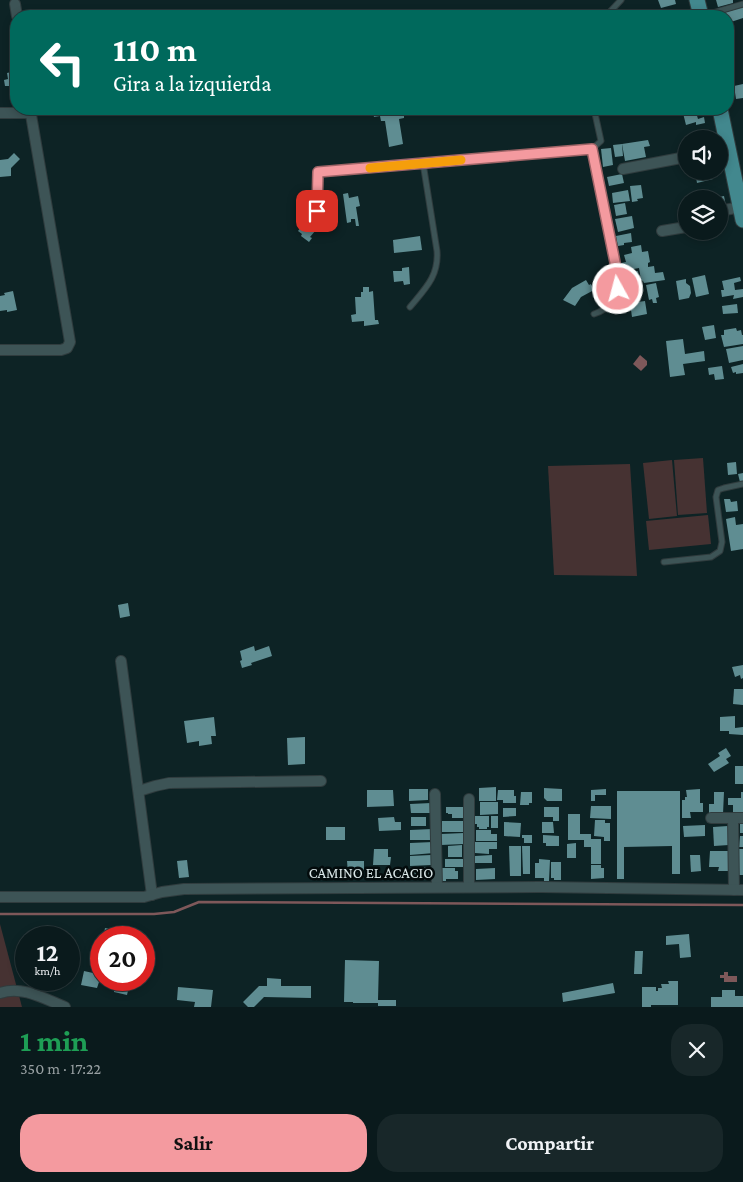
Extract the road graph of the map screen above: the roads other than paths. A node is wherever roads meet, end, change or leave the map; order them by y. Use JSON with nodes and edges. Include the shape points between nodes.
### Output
{"nodes":[{"id":1,"x":621,"y":0,"type":"edge"},
{"id":2,"x":15,"y":4,"type":"dead end"},
{"id":3,"x":743,"y":4,"type":"edge"},
{"id":4,"x":16,"y":10,"type":"edge"},
{"id":5,"x":612,"y":10,"type":"edge"},
{"id":6,"x":722,"y":10,"type":"edge"},
{"id":7,"x":31,"y":115,"type":"edge"},
{"id":8,"x":595,"y":115,"type":"edge"},
{"id":9,"x":721,"y":115,"type":"edge"},
{"id":10,"x":722,"y":130,"type":"edge"},
{"id":11,"x":592,"y":149,"type":"junction"},
{"id":12,"x":678,"y":159,"type":"edge"},
{"id":13,"x":423,"y":163,"type":"junction"},
{"id":14,"x":728,"y":163,"type":"edge"},
{"id":15,"x":623,"y":169,"type":"dead end"},
{"id":16,"x":317,"y":211,"type":"dead end"},
{"id":17,"x":728,"y":212,"type":"edge"},
{"id":18,"x":742,"y":213,"type":"edge"},
{"id":19,"x":678,"y":228,"type":"edge"},
{"id":20,"x":662,"y":231,"type":"dead end"},
{"id":21,"x":410,"y":307,"type":"dead end"},
{"id":22,"x":594,"y":314,"type":"dead end"},
{"id":23,"x":0,"y":350,"type":"edge"},
{"id":24,"x":743,"y":484,"type":"edge"},
{"id":25,"x":664,"y":562,"type":"dead end"},
{"id":26,"x":121,"y":661,"type":"dead end"},
{"id":27,"x":321,"y":781,"type":"dead end"},
{"id":28,"x":139,"y":791,"type":"junction"},
{"id":29,"x":435,"y":794,"type":"dead end"},
{"id":30,"x":469,"y":800,"type":"dead end"},
{"id":31,"x":711,"y":818,"type":"dead end"},
{"id":32,"x":738,"y":818,"type":"edge"},
{"id":33,"x":437,"y":887,"type":"junction"},
{"id":34,"x":469,"y":887,"type":"junction"},
{"id":35,"x":738,"y":890,"type":"edge"},
{"id":36,"x":152,"y":895,"type":"junction"},
{"id":37,"x":0,"y":897,"type":"edge"},
{"id":38,"x":0,"y":993,"type":"edge"},
{"id":39,"x":65,"y":1007,"type":"edge"}],
"edges":[{"from":1,"to":5,"type":"lane"},
{"from":2,"to":4,"type":"street"},
{"from":3,"to":6,"type":"lane"},
{"from":7,"to":23,"type":"street","via":[[70,342],[62,350]]},
{"from":8,"to":11,"type":"lane","via":[[601,141]]},
{"from":9,"to":10,"type":"main road"},
{"from":11,"to":13,"type":"lane"},
{"from":11,"to":22,"type":"lane","via":[[619,282],[614,300]]},
{"from":12,"to":15,"type":"street"},
{"from":13,"to":16,"type":"lane","via":[[318,172]]},
{"from":13,"to":21,"type":"lane","via":[[437,264],[433,277]]},
{"from":14,"to":18,"type":"main road"},
{"from":17,"to":18,"type":"street"},
{"from":19,"to":20,"type":"street"},
{"from":24,"to":25,"type":"lane","via":[[718,490],[720,551],[711,557]]},
{"from":26,"to":28,"type":"street"},
{"from":27,"to":28,"type":"street","via":[[169,783]]},
{"from":28,"to":36,"type":"street"},
{"from":29,"to":33,"type":"street"},
{"from":30,"to":34,"type":"street"},
{"from":31,"to":32,"type":"street"},
{"from":32,"to":35,"type":"street"},
{"from":33,"to":34,"type":"street","name":"CAMINO EL ACACIO"},
{"from":33,"to":36,"type":"street","name":"CAMINO EL ACACIO","via":[[184,889]]},
{"from":34,"to":35,"type":"street","name":"CAMINO EL ACACIO"},
{"from":36,"to":37,"type":"street","name":"CAMINO EL ACACIO"},
{"from":38,"to":39,"type":"street","via":[[25,992]]}]}
